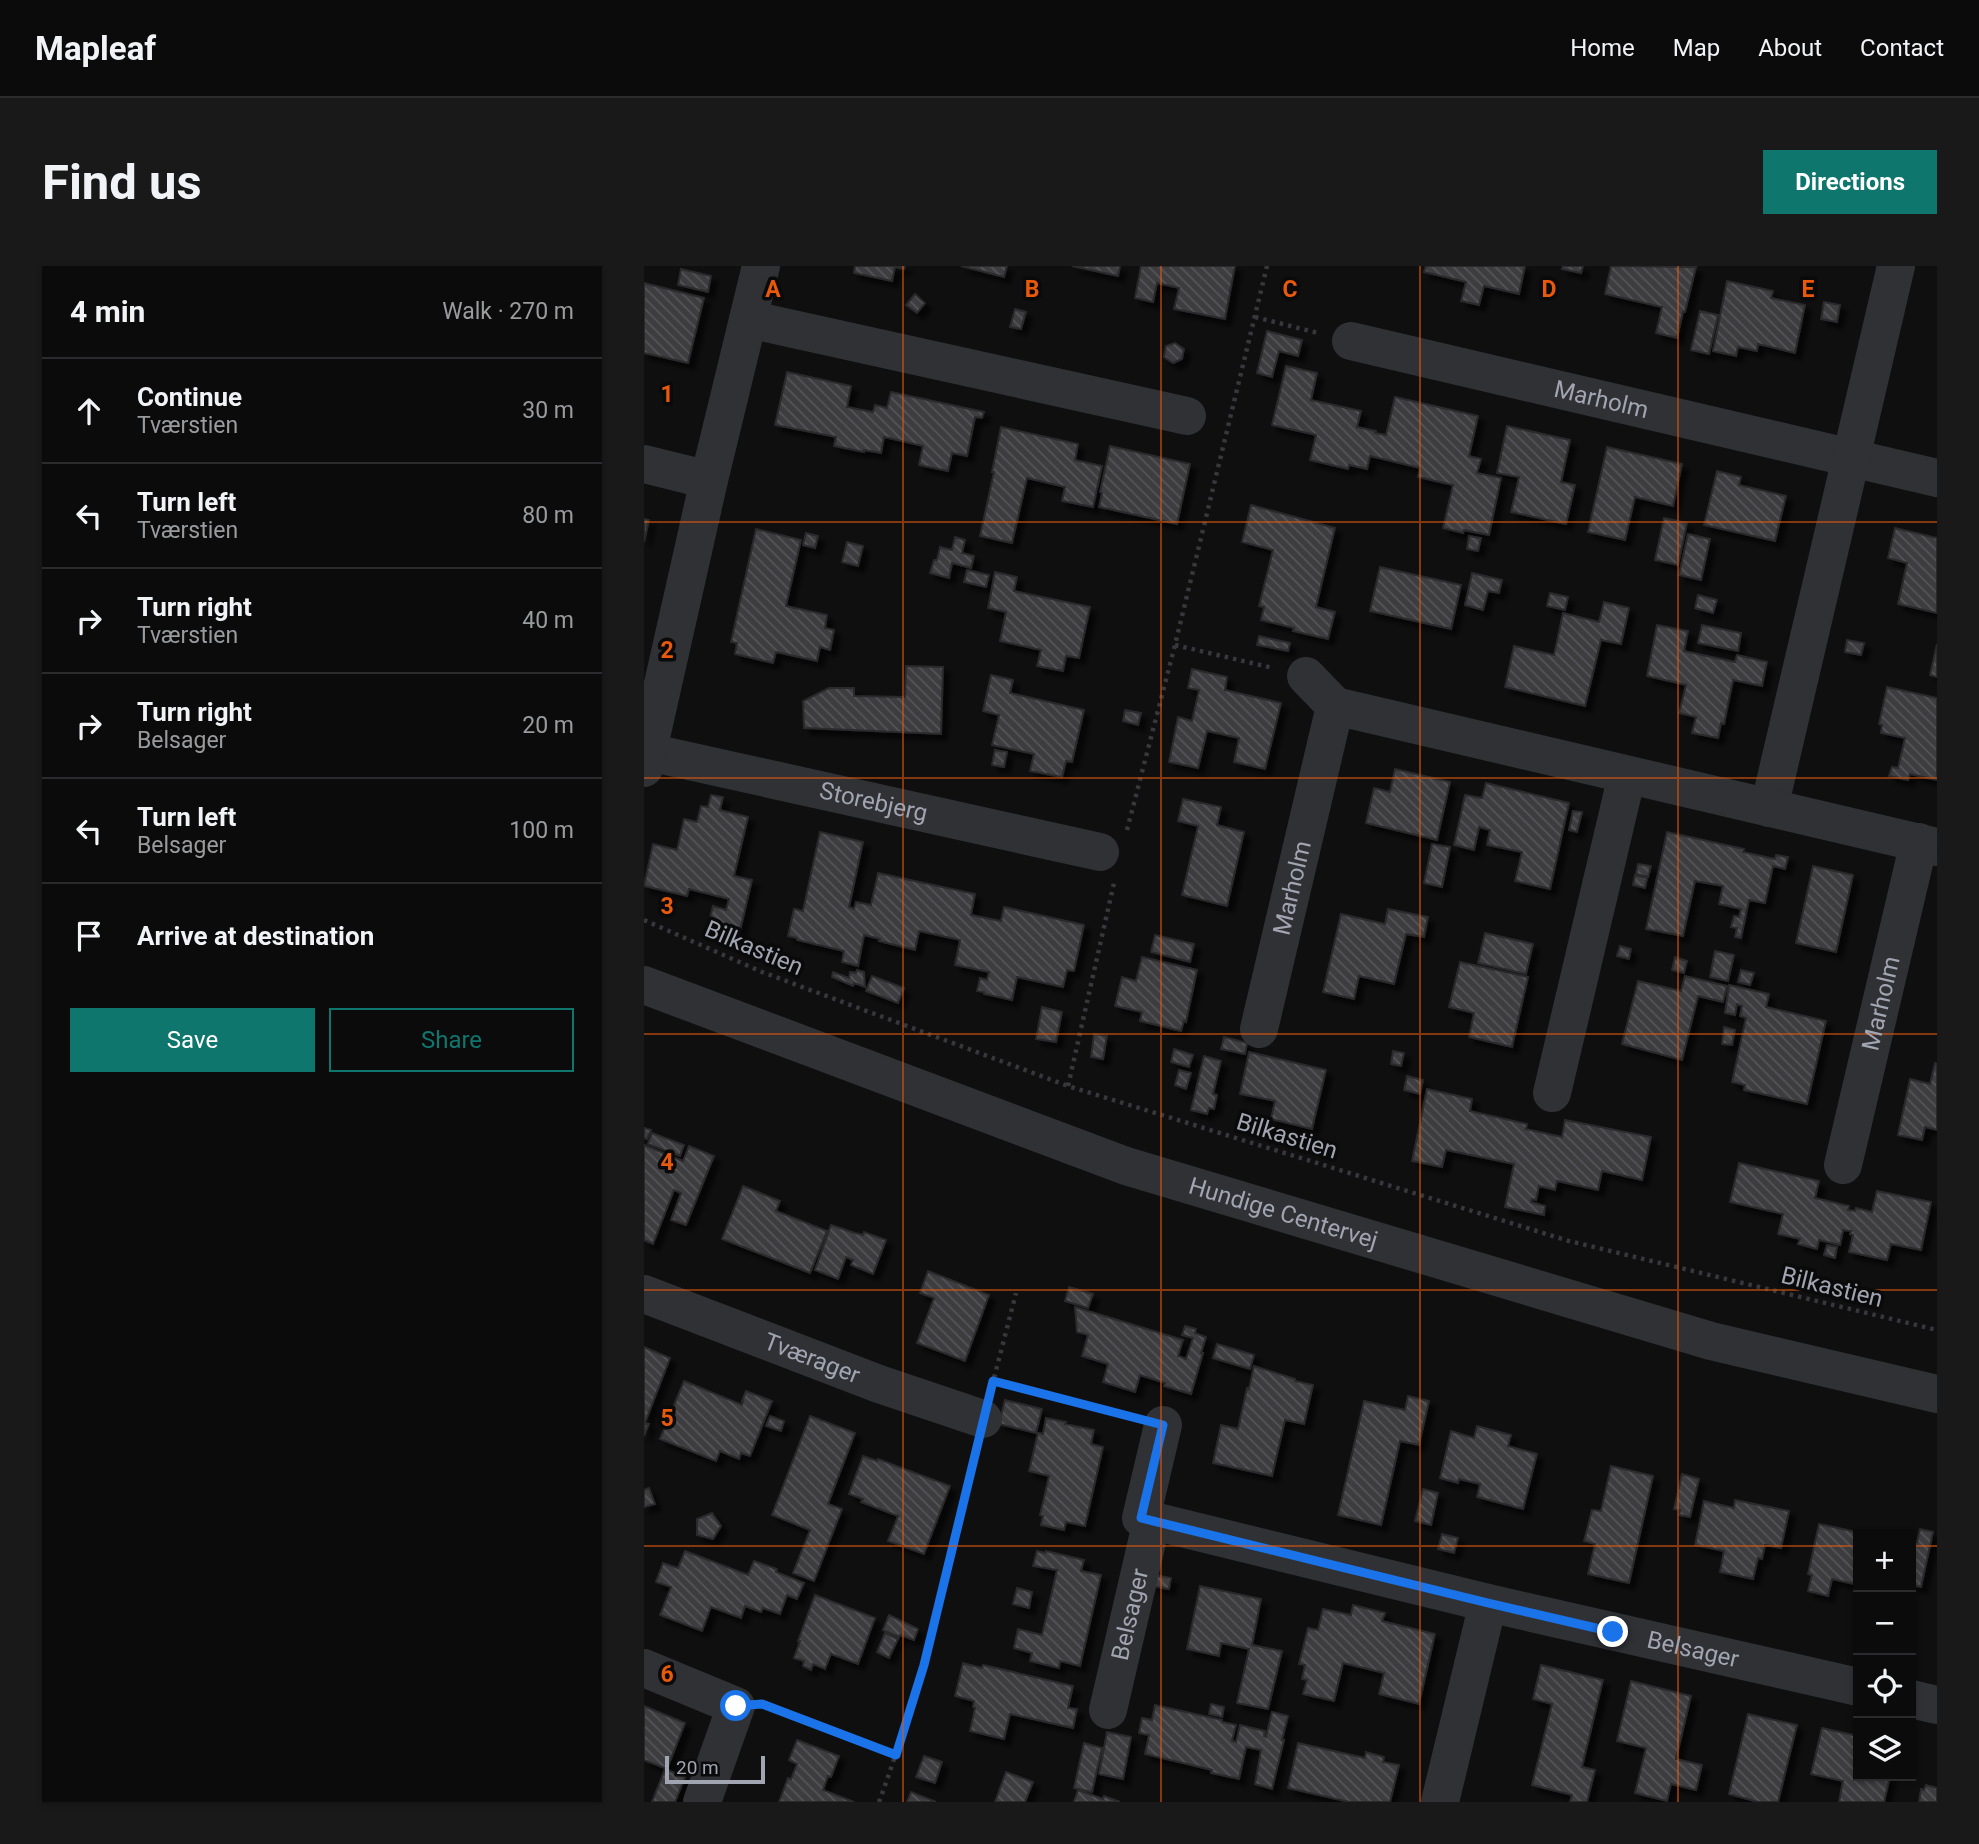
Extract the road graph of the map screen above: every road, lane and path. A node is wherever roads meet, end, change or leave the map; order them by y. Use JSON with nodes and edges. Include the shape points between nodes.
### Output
{"nodes":[{"id":1,"x":761,"y":266,"type":"edge"},
{"id":2,"x":1267,"y":266,"type":"edge"},
{"id":3,"x":1896,"y":266,"type":"edge"},
{"id":4,"x":1255,"y":317,"type":"junction"},
{"id":5,"x":748,"y":319,"type":"junction"},
{"id":6,"x":1351,"y":341,"type":"joint"},
{"id":7,"x":1187,"y":416,"type":"dead end"},
{"id":8,"x":1851,"y":458,"type":"junction"},
{"id":9,"x":644,"y":464,"type":"edge"},
{"id":10,"x":1937,"y":478,"type":"edge"},
{"id":11,"x":709,"y":480,"type":"junction"},
{"id":12,"x":1175,"y":645,"type":"junction"},
{"id":13,"x":1306,"y":676,"type":"joint"},
{"id":14,"x":1335,"y":706,"type":"junction"},
{"id":15,"x":647,"y":745,"type":"edge"},
{"id":16,"x":1627,"y":775,"type":"junction"},
{"id":17,"x":1769,"y":808,"type":"junction"},
{"id":18,"x":1928,"y":845,"type":"edge"},
{"id":19,"x":1115,"y":852,"type":"junction"},
{"id":20,"x":644,"y":920,"type":"edge"},
{"id":21,"x":644,"y":985,"type":"edge"},
{"id":22,"x":1259,"y":1028,"type":"dead end"},
{"id":23,"x":1068,"y":1086,"type":"junction"},
{"id":24,"x":1552,"y":1093,"type":"dead end"},
{"id":25,"x":1843,"y":1165,"type":"dead end"},
{"id":26,"x":1016,"y":1293,"type":"dead end"},
{"id":27,"x":644,"y":1294,"type":"edge"},
{"id":28,"x":1937,"y":1330,"type":"edge"},
{"id":29,"x":993,"y":1381,"type":"junction"},
{"id":30,"x":1937,"y":1394,"type":"edge"},
{"id":31,"x":983,"y":1419,"type":"junction"},
{"id":32,"x":1163,"y":1425,"type":"joint"},
{"id":33,"x":1152,"y":1520,"type":"junction"},
{"id":34,"x":1488,"y":1603,"type":"junction"},
{"id":35,"x":644,"y":1668,"type":"edge"},
{"id":36,"x":1853,"y":1686,"type":"edge"},
{"id":37,"x":1916,"y":1700,"type":"edge"},
{"id":38,"x":1937,"y":1705,"type":"edge"},
{"id":39,"x":736,"y":1706,"type":"junction"},
{"id":40,"x":1108,"y":1710,"type":"dead end"},
{"id":41,"x":896,"y":1755,"type":"junction"},
{"id":42,"x":702,"y":1802,"type":"edge"},
{"id":43,"x":879,"y":1802,"type":"edge"},
{"id":44,"x":1440,"y":1802,"type":"edge"}],
"edges":[{"from":1,"to":5,"type":"street","name":"Storebjerg"},
{"from":2,"to":4,"type":"path"},
{"from":3,"to":8,"type":"street"},
{"from":4,"to":6,"type":"path"},
{"from":4,"to":12,"type":"path"},
{"from":5,"to":7,"type":"street"},
{"from":5,"to":11,"type":"street","name":"Storebjerg"},
{"from":6,"to":8,"type":"street","name":"Marholm"},
{"from":8,"to":10,"type":"street","name":"Marholm"},
{"from":8,"to":17,"type":"street"},
{"from":9,"to":11,"type":"street"},
{"from":11,"to":15,"type":"street","name":"Storebjerg"},
{"from":12,"to":13,"type":"path"},
{"from":12,"to":19,"type":"path"},
{"from":13,"to":14,"type":"street"},
{"from":14,"to":16,"type":"street","name":"Marholm"},
{"from":14,"to":22,"type":"street","name":"Marholm"},
{"from":15,"to":19,"type":"street","name":"Storebjerg"},
{"from":16,"to":17,"type":"street","name":"Marholm"},
{"from":16,"to":24,"type":"street"},
{"from":17,"to":18,"type":"street","name":"Marholm"},
{"from":18,"to":25,"type":"street","name":"Marholm"},
{"from":19,"to":23,"type":"path"},
{"from":20,"to":23,"type":"path","name":"Bilkastien","via":[[762,972]]},
{"from":21,"to":30,"type":"street","name":"Hundige Centervej","via":[[1126,1166],[1711,1341]]},
{"from":23,"to":28,"type":"path","name":"Bilkastien","via":[[1569,1241]]},
{"from":26,"to":29,"type":"path"},
{"from":27,"to":31,"type":"street","name":"Tværager"},
{"from":29,"to":31,"type":"path"},
{"from":29,"to":32,"type":"path"},
{"from":31,"to":41,"type":"path","via":[[924,1665]]},
{"from":32,"to":33,"type":"street","name":"Belsager","via":[[1141,1518]]},
{"from":33,"to":34,"type":"street","name":"Belsager"},
{"from":33,"to":40,"type":"street","name":"Belsager"},
{"from":34,"to":36,"type":"street","name":"Belsager"},
{"from":34,"to":44,"type":"street"},
{"from":35,"to":39,"type":"street"},
{"from":37,"to":38,"type":"street"},
{"from":39,"to":41,"type":"path","via":[[762,1704]]},
{"from":39,"to":42,"type":"street"},
{"from":41,"to":43,"type":"path"}]}
